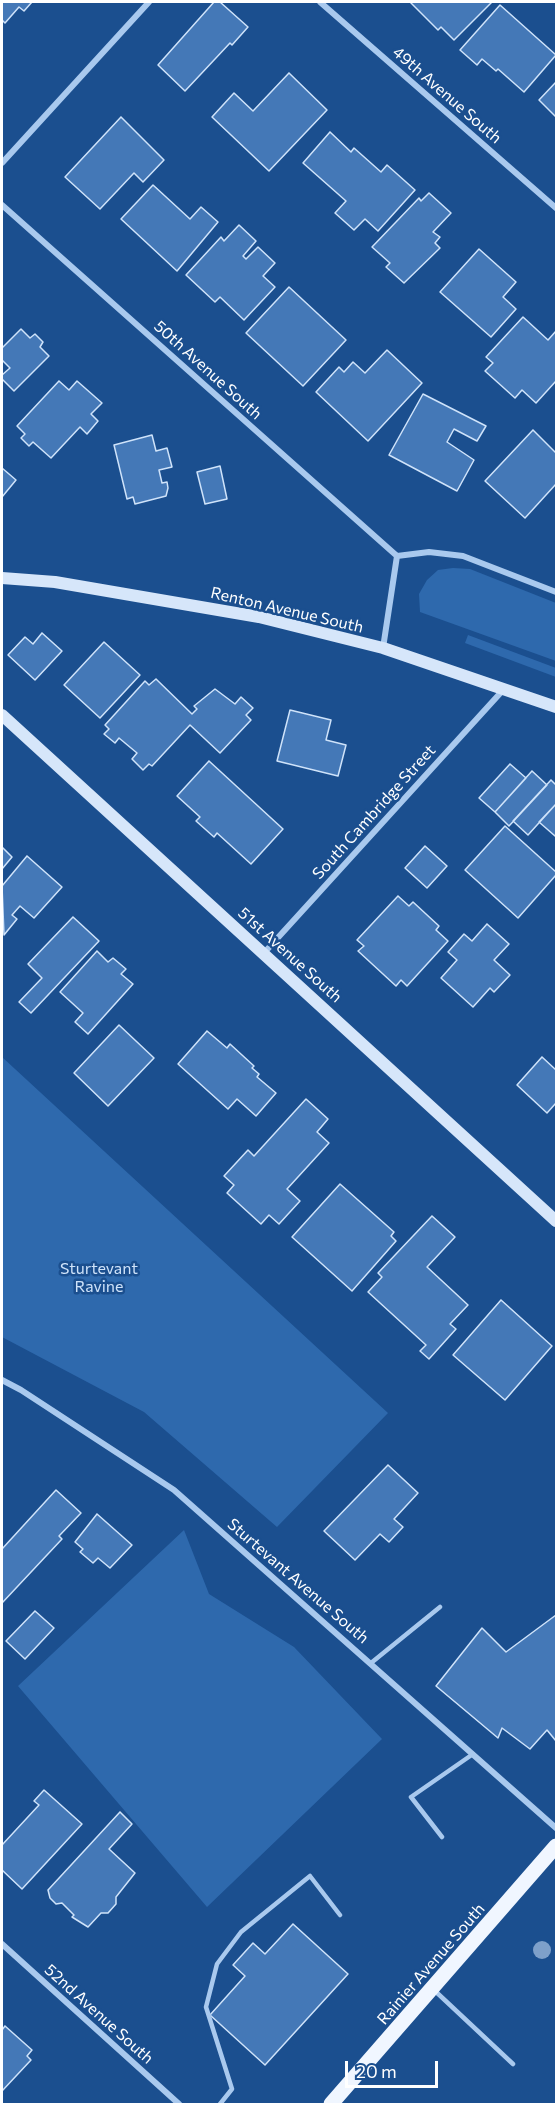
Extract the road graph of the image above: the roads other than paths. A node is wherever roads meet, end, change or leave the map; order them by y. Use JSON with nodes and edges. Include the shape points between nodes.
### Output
{"nodes":[{"id":1,"x":150,"y":2,"type":"edge"},
{"id":2,"x":320,"y":2,"type":"edge"},
{"id":3,"x":2,"y":163,"type":"edge"},
{"id":4,"x":2,"y":205,"type":"edge"},
{"id":5,"x":556,"y":208,"type":"edge"},
{"id":6,"x":397,"y":556,"type":"junction"},
{"id":7,"x":2,"y":579,"type":"edge"},
{"id":8,"x":556,"y":592,"type":"edge"},
{"id":9,"x":383,"y":648,"type":"junction"},
{"id":10,"x":504,"y":688,"type":"junction"},
{"id":11,"x":556,"y":707,"type":"edge"},
{"id":12,"x":2,"y":715,"type":"edge"},
{"id":13,"x":264,"y":953,"type":"junction"},
{"id":14,"x":556,"y":1221,"type":"edge"},
{"id":15,"x":2,"y":1380,"type":"edge"},
{"id":16,"x":440,"y":1607,"type":"dead end"},
{"id":17,"x":371,"y":1663,"type":"junction"},
{"id":18,"x":473,"y":1754,"type":"junction"},
{"id":19,"x":556,"y":1828,"type":"edge"},
{"id":20,"x":442,"y":1837,"type":"dead end"},
{"id":21,"x":556,"y":1846,"type":"edge"},
{"id":22,"x":340,"y":1915,"type":"dead end"},
{"id":23,"x":2,"y":1944,"type":"edge"},
{"id":24,"x":433,"y":1989,"type":"junction"},
{"id":25,"x":513,"y":2064,"type":"dead end"},
{"id":26,"x":179,"y":2104,"type":"edge"},
{"id":27,"x":220,"y":2104,"type":"edge"},
{"id":28,"x":331,"y":2104,"type":"edge"}],
"edges":[{"from":1,"to":3,"type":"street"},
{"from":2,"to":5,"type":"street","name":"49th Avenue South"},
{"from":4,"to":6,"type":"street","name":"50th Avenue South"},
{"from":6,"to":8,"type":"street","via":[[429,552],[463,556]]},
{"from":6,"to":9,"type":"street"},
{"from":7,"to":9,"type":"street","name":"Renton Avenue South","via":[[55,582],[259,617]]},
{"from":9,"to":10,"type":"street","name":"Renton Avenue South"},
{"from":10,"to":11,"type":"street","name":"Renton Avenue South"},
{"from":10,"to":13,"type":"street","name":"South Cambridge Street"},
{"from":12,"to":13,"type":"street","name":"51st Avenue South"},
{"from":13,"to":14,"type":"street","name":"51st Avenue South"},
{"from":15,"to":17,"type":"street","name":"Sturtevant Avenue South","via":[[174,1490]]},
{"from":16,"to":17,"type":"lane"},
{"from":17,"to":18,"type":"street","name":"Sturtevant Avenue South"},
{"from":18,"to":19,"type":"street","name":"Sturtevant Avenue South"},
{"from":18,"to":20,"type":"lane","via":[[411,1797]]},
{"from":21,"to":24,"type":"main road","name":"Rainier Avenue South"},
{"from":22,"to":27,"type":"lane","via":[[310,1876],[241,1932],[217,1964],[206,2007],[232,2089]]},
{"from":23,"to":26,"type":"street","name":"52nd Avenue South"},
{"from":24,"to":25,"type":"lane"},
{"from":24,"to":28,"type":"main road","name":"Rainier Avenue South"}]}
